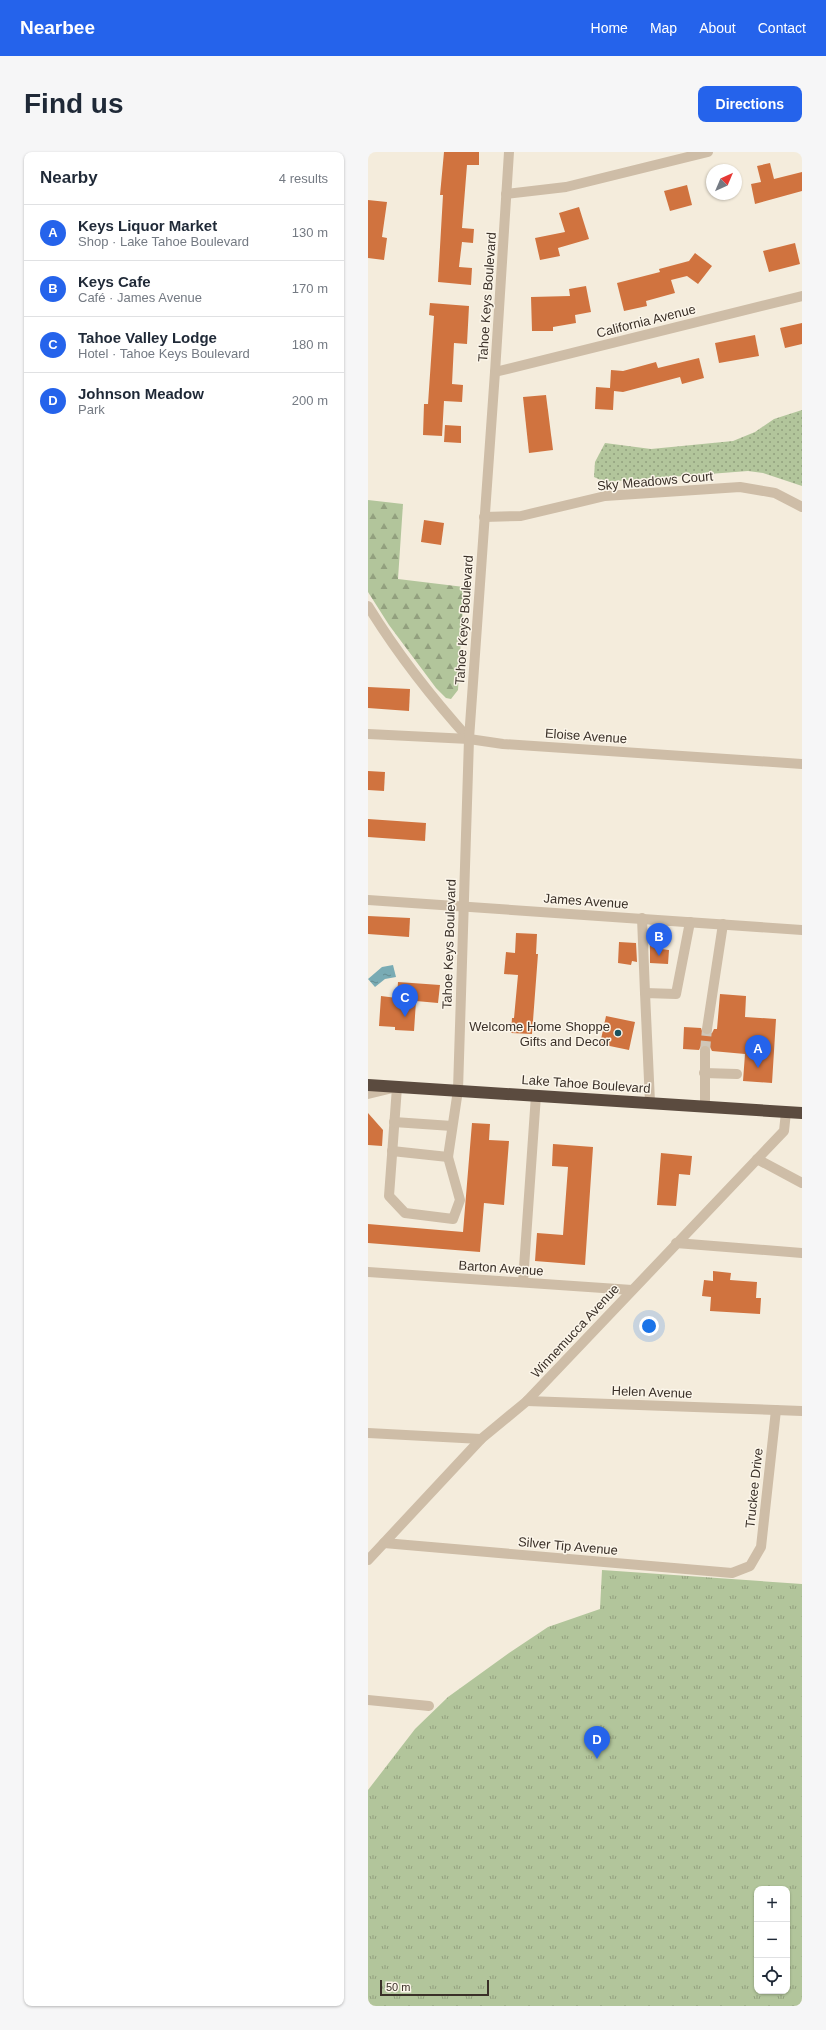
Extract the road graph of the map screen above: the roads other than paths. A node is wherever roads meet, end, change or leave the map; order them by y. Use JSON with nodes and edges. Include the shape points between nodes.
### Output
{"nodes":[{"id":1,"x":509,"y":152,"type":"edge"},
{"id":2,"x":708,"y":152,"type":"edge"},
{"id":3,"x":506,"y":194,"type":"junction"},
{"id":4,"x":802,"y":296,"type":"edge"},
{"id":5,"x":495,"y":372,"type":"junction"},
{"id":6,"x":802,"y":507,"type":"edge"},
{"id":7,"x":484,"y":517,"type":"junction"},
{"id":8,"x":368,"y":606,"type":"edge"},
{"id":9,"x":368,"y":734,"type":"edge"},
{"id":10,"x":469,"y":739,"type":"junction"},
{"id":11,"x":802,"y":764,"type":"edge"},
{"id":12,"x":368,"y":900,"type":"edge"},
{"id":13,"x":463,"y":905,"type":"junction"},
{"id":14,"x":642,"y":918,"type":"junction"},
{"id":15,"x":690,"y":922,"type":"junction"},
{"id":16,"x":723,"y":924,"type":"junction"},
{"id":17,"x":802,"y":930,"type":"edge"},
{"id":18,"x":645,"y":993,"type":"junction"},
{"id":19,"x":707,"y":1029,"type":"tunnel mouth"},
{"id":20,"x":705,"y":1051,"type":"tunnel mouth"},
{"id":21,"x":704,"y":1073,"type":"junction"},
{"id":22,"x":737,"y":1074,"type":"dead end"},
{"id":23,"x":368,"y":1085,"type":"edge"},
{"id":24,"x":397,"y":1087,"type":"junction"},
{"id":25,"x":458,"y":1090,"type":"junction"},
{"id":26,"x":368,"y":1094,"type":"edge"},
{"id":27,"x":536,"y":1095,"type":"junction"},
{"id":28,"x":650,"y":1102,"type":"junction"},
{"id":29,"x":705,"y":1106,"type":"junction"},
{"id":30,"x":786,"y":1112,"type":"junction"},
{"id":31,"x":802,"y":1113,"type":"edge"},
{"id":32,"x":394,"y":1122,"type":"junction"},
{"id":33,"x":452,"y":1126,"type":"junction"},
{"id":34,"x":392,"y":1151,"type":"junction"},
{"id":35,"x":448,"y":1157,"type":"junction"},
{"id":36,"x":757,"y":1159,"type":"junction"},
{"id":37,"x":802,"y":1183,"type":"edge"},
{"id":38,"x":676,"y":1243,"type":"junction"},
{"id":39,"x":802,"y":1253,"type":"edge"},
{"id":40,"x":368,"y":1272,"type":"edge"},
{"id":41,"x":523,"y":1282,"type":"junction"},
{"id":42,"x":632,"y":1290,"type":"junction"},
{"id":43,"x":526,"y":1401,"type":"junction"},
{"id":44,"x":776,"y":1410,"type":"junction"},
{"id":45,"x":802,"y":1411,"type":"edge"},
{"id":46,"x":368,"y":1433,"type":"edge"},
{"id":47,"x":481,"y":1439,"type":"junction"},
{"id":48,"x":384,"y":1543,"type":"junction"},
{"id":49,"x":368,"y":1560,"type":"edge"},
{"id":50,"x":750,"y":1566,"type":"joint"},
{"id":51,"x":368,"y":1700,"type":"edge"},
{"id":52,"x":430,"y":1706,"type":"dead end"}],
"edges":[{"from":1,"to":3,"type":"street","name":"Tahoe Keys Boulevard"},
{"from":2,"to":3,"type":"street","via":[[566,187]]},
{"from":3,"to":5,"type":"street","name":"Tahoe Keys Boulevard"},
{"from":4,"to":5,"type":"street","name":"California Avenue"},
{"from":5,"to":7,"type":"street","name":"Tahoe Keys Boulevard"},
{"from":6,"to":7,"type":"street","name":"Sky Meadows Court","via":[[775,493],[740,487],[605,496],[521,516]]},
{"from":7,"to":10,"type":"street","name":"Tahoe Keys Boulevard"},
{"from":8,"to":10,"type":"street","via":[[409,666],[444,712]]},
{"from":9,"to":10,"type":"street","name":"Eloise Avenue"},
{"from":10,"to":11,"type":"street","name":"Eloise Avenue","via":[[503,744]]},
{"from":10,"to":13,"type":"street","name":"Tahoe Keys Boulevard"},
{"from":12,"to":13,"type":"street","name":"James Avenue"},
{"from":13,"to":14,"type":"street","name":"James Avenue"},
{"from":13,"to":25,"type":"street","name":"Tahoe Keys Boulevard"},
{"from":14,"to":15,"type":"street","name":"James Avenue"},
{"from":14,"to":18,"type":"street"},
{"from":15,"to":16,"type":"street","name":"James Avenue"},
{"from":15,"to":18,"type":"street","via":[[676,994]]},
{"from":16,"to":17,"type":"street","name":"James Avenue"},
{"from":16,"to":19,"type":"street"},
{"from":18,"to":28,"type":"street"},
{"from":20,"to":21,"type":"street"},
{"from":21,"to":22,"type":"street"},
{"from":21,"to":29,"type":"street"},
{"from":23,"to":24,"type":"highway","name":"Lake Tahoe Boulevard"},
{"from":24,"to":25,"type":"highway","name":"Lake Tahoe Boulevard"},
{"from":24,"to":26,"type":"street"},
{"from":24,"to":32,"type":"street"},
{"from":25,"to":27,"type":"highway","name":"Lake Tahoe Boulevard"},
{"from":25,"to":33,"type":"street","name":"Tahoe Keys Boulevard"},
{"from":27,"to":28,"type":"highway","name":"Lake Tahoe Boulevard"},
{"from":27,"to":41,"type":"street"},
{"from":28,"to":29,"type":"highway","name":"Lake Tahoe Boulevard"},
{"from":29,"to":30,"type":"highway","name":"Lake Tahoe Boulevard"},
{"from":30,"to":31,"type":"highway","name":"Lake Tahoe Boulevard"},
{"from":30,"to":36,"type":"street","name":"Winnemucca Avenue","via":[[784,1131]]},
{"from":32,"to":33,"type":"street"},
{"from":32,"to":34,"type":"street"},
{"from":33,"to":35,"type":"street","name":"Tahoe Keys Boulevard"},
{"from":34,"to":35,"type":"street"},
{"from":34,"to":35,"type":"street","via":[[389,1196],[405,1213],[453,1219],[460,1200]]},
{"from":36,"to":37,"type":"street"},
{"from":36,"to":38,"type":"street","name":"Winnemucca Avenue"},
{"from":38,"to":39,"type":"street"},
{"from":38,"to":42,"type":"street","name":"Winnemucca Avenue"},
{"from":40,"to":41,"type":"street","name":"Barton Avenue"},
{"from":41,"to":42,"type":"street","name":"Barton Avenue"},
{"from":42,"to":43,"type":"street","name":"Winnemucca Avenue"},
{"from":43,"to":44,"type":"street","name":"Helen Avenue"},
{"from":43,"to":47,"type":"street","name":"Winnemucca Avenue"},
{"from":44,"to":45,"type":"street","name":"Helen Avenue"},
{"from":44,"to":50,"type":"street","name":"Truckee Drive","via":[[761,1547]]},
{"from":46,"to":47,"type":"street"},
{"from":47,"to":48,"type":"street","name":"Winnemucca Avenue"},
{"from":48,"to":49,"type":"street","name":"Winnemucca Avenue"},
{"from":48,"to":50,"type":"street","name":"Silver Tip Avenue","via":[[732,1573]]},
{"from":51,"to":52,"type":"street"}]}
